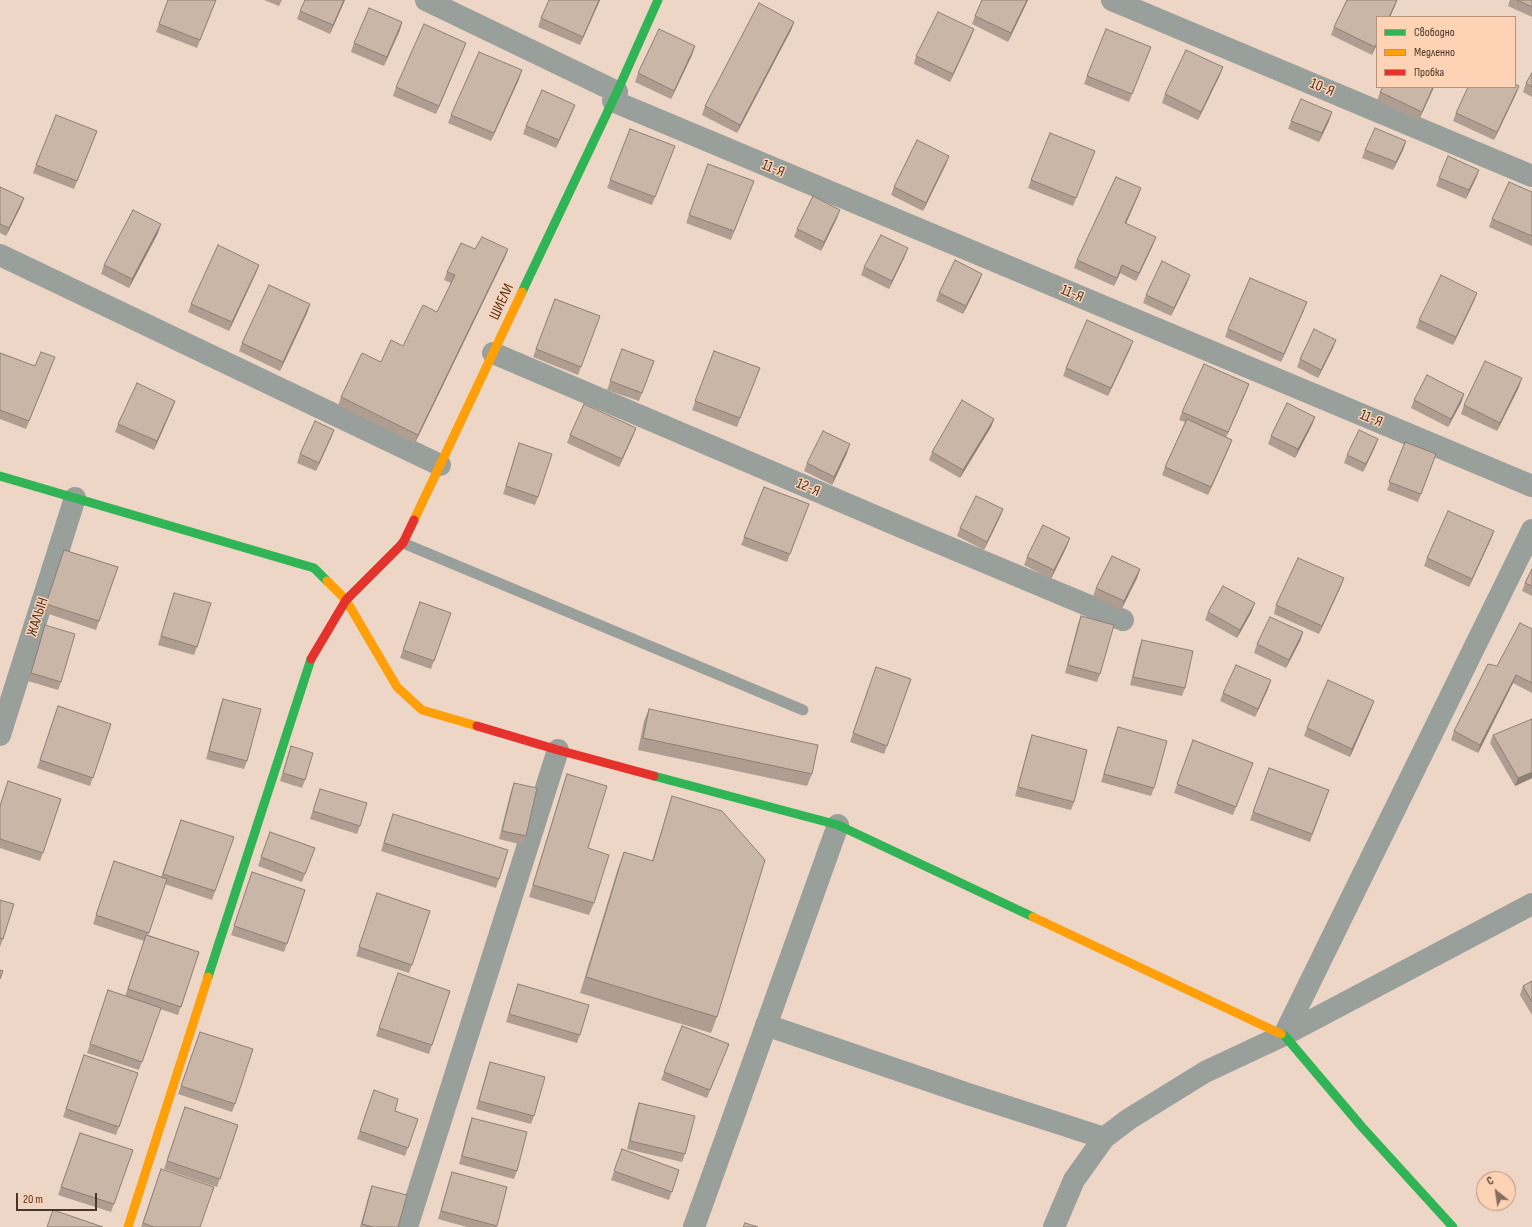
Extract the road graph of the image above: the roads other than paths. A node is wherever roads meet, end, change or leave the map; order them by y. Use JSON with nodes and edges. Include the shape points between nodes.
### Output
{"nodes":[{"id":1,"x":426,"y":0,"type":"edge"},
{"id":2,"x":658,"y":0,"type":"edge"},
{"id":3,"x":1112,"y":0,"type":"edge"},
{"id":4,"x":451,"y":6,"type":"edge"},
{"id":5,"x":615,"y":97,"type":"junction"},
{"id":6,"x":1532,"y":176,"type":"edge"},
{"id":7,"x":0,"y":255,"type":"edge"},
{"id":8,"x":493,"y":353,"type":"junction"},
{"id":9,"x":440,"y":465,"type":"junction"},
{"id":10,"x":0,"y":476,"type":"edge"},
{"id":11,"x":1532,"y":486,"type":"edge"},
{"id":12,"x":75,"y":498,"type":"junction"},
{"id":13,"x":1532,"y":530,"type":"edge"},
{"id":14,"x":403,"y":543,"type":"junction"},
{"id":15,"x":346,"y":600,"type":"junction"},
{"id":16,"x":1123,"y":620,"type":"dead end"},
{"id":17,"x":803,"y":710,"type":"dead end"},
{"id":18,"x":0,"y":735,"type":"edge"},
{"id":19,"x":558,"y":750,"type":"junction"},
{"id":20,"x":838,"y":825,"type":"junction"},
{"id":21,"x":1532,"y":904,"type":"edge"},
{"id":22,"x":766,"y":1025,"type":"junction"},
{"id":23,"x":1284,"y":1035,"type":"junction"},
{"id":24,"x":1104,"y":1138,"type":"junction"},
{"id":25,"x":128,"y":1227,"type":"edge"},
{"id":26,"x":407,"y":1227,"type":"edge"},
{"id":27,"x":694,"y":1227,"type":"edge"},
{"id":28,"x":1054,"y":1227,"type":"edge"},
{"id":29,"x":1453,"y":1227,"type":"edge"}],
"edges":[{"from":1,"to":4,"type":"street","name":"11-Я"},
{"from":2,"to":5,"type":"street","name":"ШИЕЛИ"},
{"from":3,"to":6,"type":"street","name":"10-Я"},
{"from":4,"to":5,"type":"street","name":"11-Я"},
{"from":5,"to":8,"type":"street","name":"ШИЕЛИ"},
{"from":5,"to":11,"type":"street","name":"11-Я"},
{"from":7,"to":9,"type":"street"},
{"from":8,"to":9,"type":"street","name":"ШИЕЛИ"},
{"from":8,"to":16,"type":"street","name":"12-Я"},
{"from":9,"to":14,"type":"street","name":"ШИЕЛИ"},
{"from":10,"to":12,"type":"street"},
{"from":12,"to":15,"type":"street","via":[[314,568]]},
{"from":12,"to":18,"type":"street","name":"ЖАЛЫН"},
{"from":13,"to":23,"type":"street"},
{"from":14,"to":15,"type":"street","name":"ШИЕЛИ"},
{"from":14,"to":17,"type":"lane"},
{"from":15,"to":19,"type":"street","via":[[397,687],[422,710]]},
{"from":15,"to":25,"type":"street","name":"ШИЕЛИ","via":[[310,661]]},
{"from":19,"to":20,"type":"street"},
{"from":19,"to":26,"type":"street"},
{"from":20,"to":22,"type":"street"},
{"from":20,"to":23,"type":"street"},
{"from":21,"to":23,"type":"street"},
{"from":22,"to":24,"type":"street"},
{"from":22,"to":27,"type":"street"},
{"from":23,"to":24,"type":"street","via":[[1205,1072],[1129,1119]]},
{"from":23,"to":29,"type":"street","via":[[1362,1127]]},
{"from":24,"to":28,"type":"street","via":[[1074,1180]]}]}
